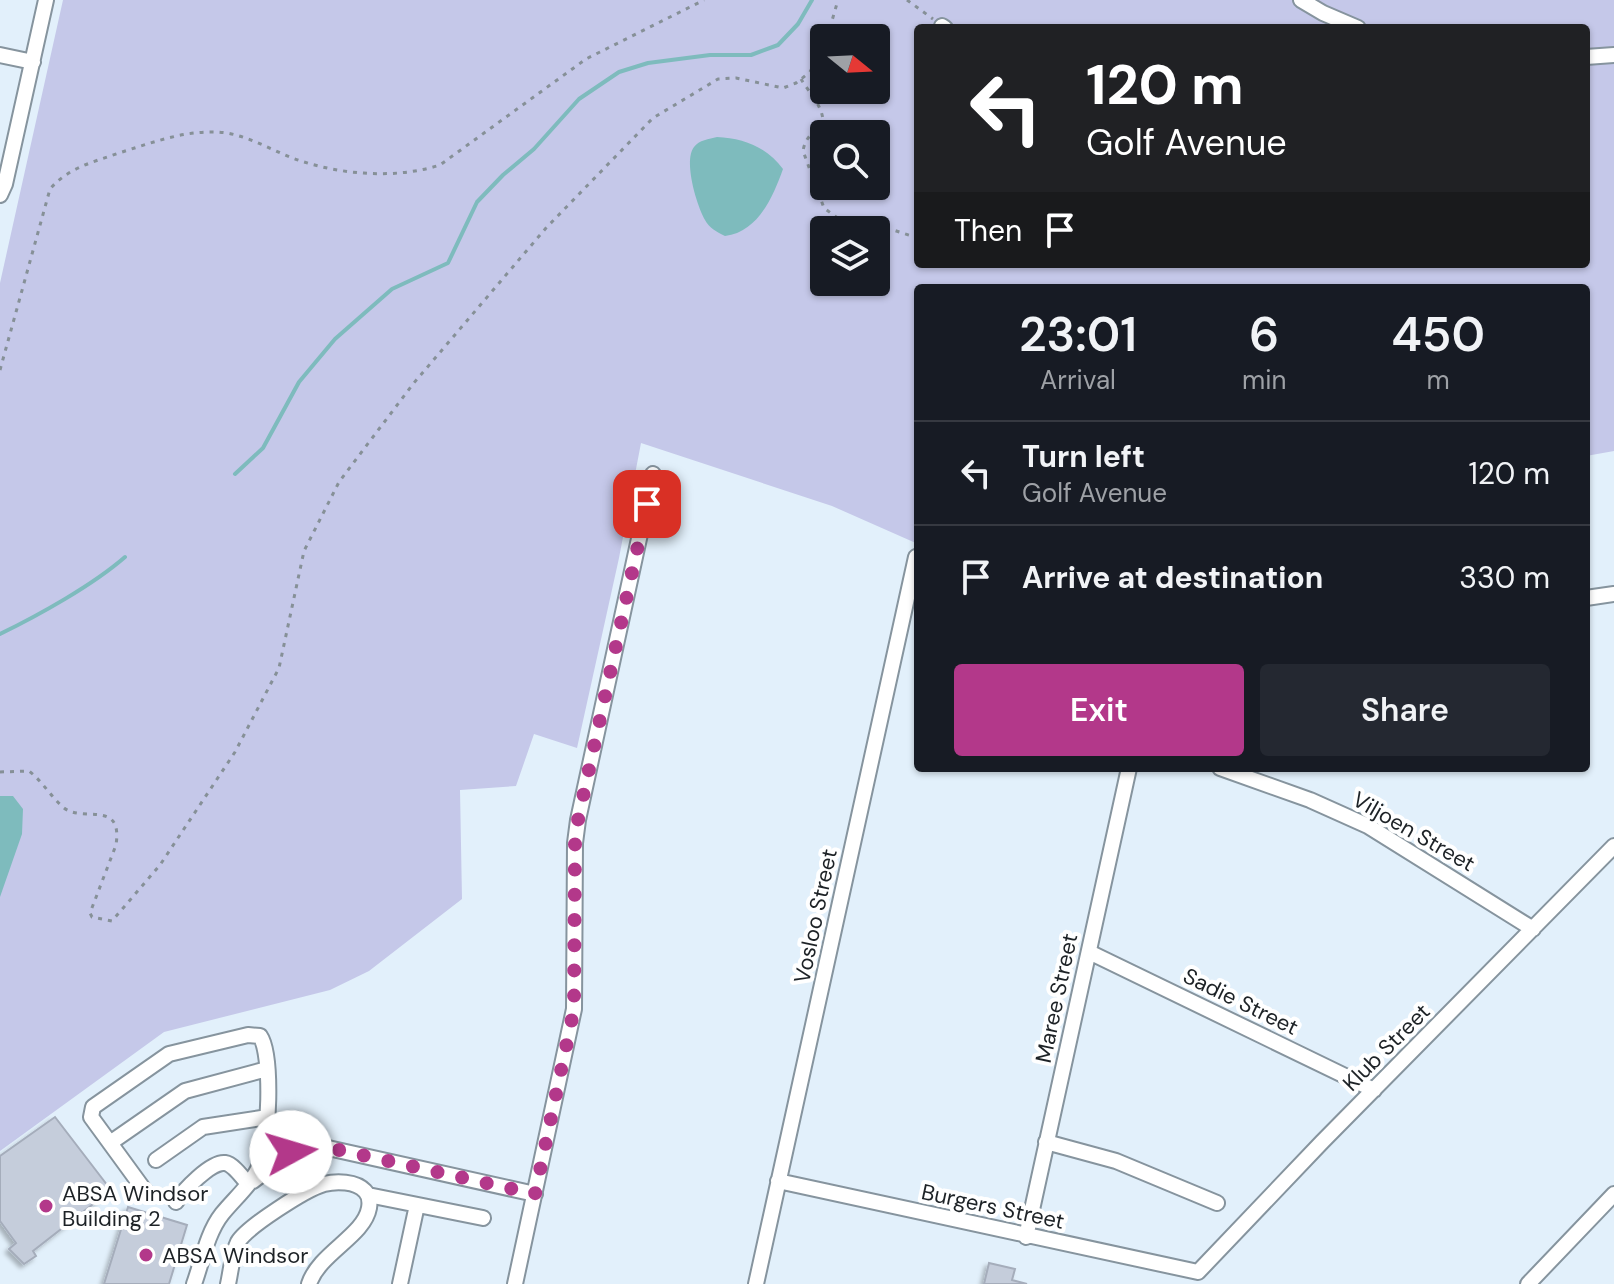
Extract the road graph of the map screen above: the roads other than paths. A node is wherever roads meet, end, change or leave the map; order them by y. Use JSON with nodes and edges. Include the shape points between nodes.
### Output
{"nodes":[{"id":1,"x":46,"y":0,"type":"edge"},
{"id":2,"x":1301,"y":0,"type":"edge"},
{"id":3,"x":1349,"y":24,"type":"edge"},
{"id":4,"x":0,"y":55,"type":"edge"},
{"id":5,"x":1614,"y":55,"type":"edge"},
{"id":6,"x":1590,"y":57,"type":"edge"},
{"id":7,"x":33,"y":62,"type":"junction"},
{"id":8,"x":0,"y":195,"type":"edge"},
{"id":9,"x":653,"y":474,"type":"dead end"},
{"id":10,"x":914,"y":566,"type":"edge"},
{"id":11,"x":1614,"y":594,"type":"edge"},
{"id":12,"x":1590,"y":597,"type":"edge"},
{"id":13,"x":1128,"y":772,"type":"edge"},
{"id":14,"x":1231,"y":772,"type":"edge"},
{"id":15,"x":1614,"y":846,"type":"edge"},
{"id":16,"x":1533,"y":929,"type":"junction"},
{"id":17,"x":1089,"y":952,"type":"junction"},
{"id":18,"x":267,"y":1069,"type":"junction"},
{"id":19,"x":1374,"y":1090,"type":"junction"},
{"id":20,"x":268,"y":1117,"type":"junction"},
{"id":21,"x":1046,"y":1142,"type":"junction"},
{"id":22,"x":110,"y":1143,"type":"junction"},
{"id":23,"x":156,"y":1160,"type":"dead end"},
{"id":24,"x":778,"y":1181,"type":"junction"},
{"id":25,"x":248,"y":1184,"type":"junction"},
{"id":26,"x":145,"y":1191,"type":"dead end"},
{"id":27,"x":535,"y":1194,"type":"junction"},
{"id":28,"x":1614,"y":1194,"type":"edge"},
{"id":29,"x":368,"y":1195,"type":"junction"},
{"id":30,"x":176,"y":1202,"type":"dead end"},
{"id":31,"x":1217,"y":1203,"type":"dead end"},
{"id":32,"x":417,"y":1205,"type":"junction"},
{"id":33,"x":483,"y":1218,"type":"dead end"},
{"id":34,"x":1026,"y":1237,"type":"junction"},
{"id":35,"x":1199,"y":1278,"type":"edge"},
{"id":36,"x":194,"y":1284,"type":"edge"},
{"id":37,"x":228,"y":1284,"type":"edge"},
{"id":38,"x":309,"y":1284,"type":"edge"},
{"id":39,"x":400,"y":1284,"type":"edge"},
{"id":40,"x":515,"y":1284,"type":"edge"},
{"id":41,"x":756,"y":1284,"type":"edge"},
{"id":42,"x":1528,"y":1284,"type":"edge"}],
"edges":[{"from":1,"to":7,"type":"street"},
{"from":2,"to":3,"type":"street"},
{"from":4,"to":7,"type":"street"},
{"from":5,"to":6,"type":"street"},
{"from":7,"to":8,"type":"street"},
{"from":9,"to":27,"type":"street","via":[[578,820],[574,1009]]},
{"from":10,"to":24,"type":"street","name":"Vosloo Street"},
{"from":11,"to":12,"type":"street"},
{"from":13,"to":17,"type":"street","name":"Maree Street"},
{"from":14,"to":16,"type":"street","name":"Viljoen Street","via":[[1368,826]]},
{"from":15,"to":16,"type":"street","name":"Klub Street"},
{"from":16,"to":19,"type":"street","name":"Klub Street"},
{"from":17,"to":19,"type":"street","name":"Sadie Street"},
{"from":17,"to":21,"type":"street","name":"Maree Street"},
{"from":18,"to":20,"type":"street"},
{"from":18,"to":22,"type":"street","via":[[185,1091]]},
{"from":18,"to":22,"type":"street","via":[[263,1040],[256,1034],[169,1054],[93,1107],[91,1117]]},
{"from":19,"to":35,"type":"street","name":"Klub Street"},
{"from":20,"to":23,"type":"street","via":[[203,1127]]},
{"from":20,"to":25,"type":"street","via":[[260,1164]]},
{"from":21,"to":31,"type":"street","via":[[1116,1161]]},
{"from":21,"to":34,"type":"street","name":"Maree Street"},
{"from":22,"to":26,"type":"street"},
{"from":24,"to":34,"type":"street","name":"Burgers Street"},
{"from":24,"to":41,"type":"street","name":"Vosloo Street"},
{"from":25,"to":27,"type":"street","via":[[310,1144]]},
{"from":25,"to":30,"type":"street","via":[[223,1163],[212,1166]]},
{"from":25,"to":36,"type":"street","via":[[216,1223]]},
{"from":27,"to":40,"type":"street"},
{"from":28,"to":42,"type":"street"},
{"from":29,"to":32,"type":"street"},
{"from":29,"to":37,"type":"street","via":[[362,1187],[342,1182],[322,1185],[248,1229],[237,1244]]},
{"from":29,"to":38,"type":"street","via":[[370,1208],[363,1221],[318,1264]]},
{"from":32,"to":33,"type":"street"},
{"from":32,"to":39,"type":"street"},
{"from":34,"to":35,"type":"street","name":"Burgers Street"}]}
